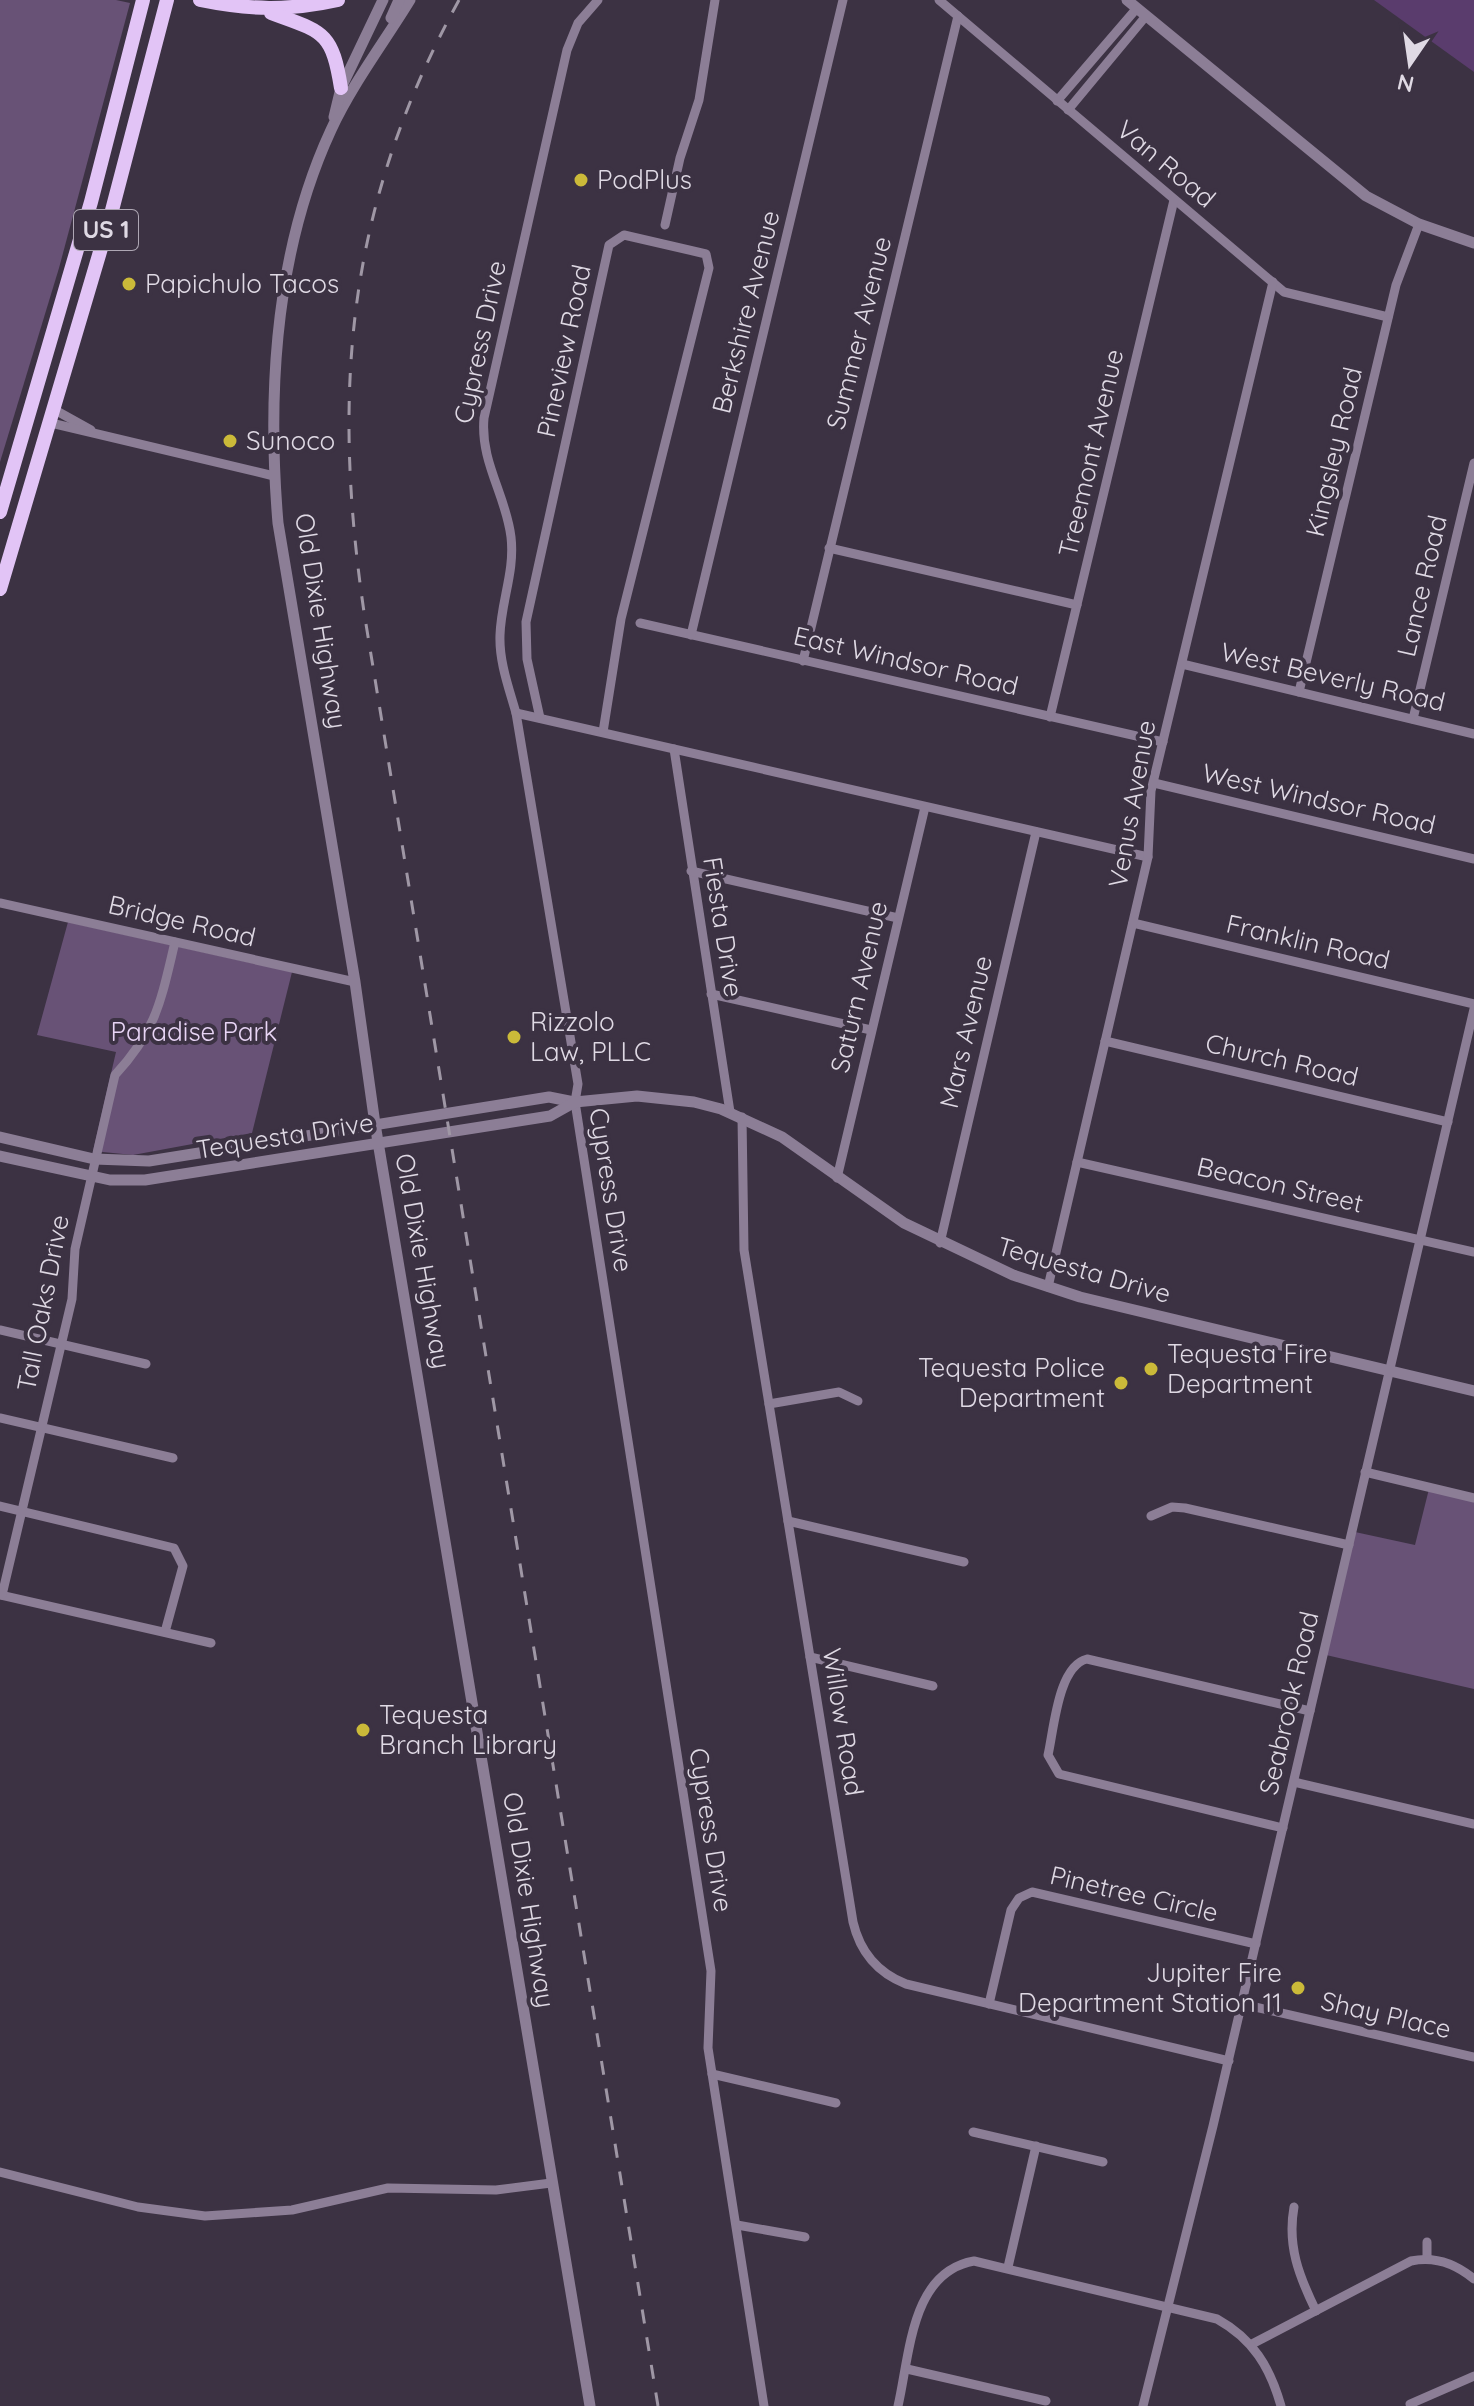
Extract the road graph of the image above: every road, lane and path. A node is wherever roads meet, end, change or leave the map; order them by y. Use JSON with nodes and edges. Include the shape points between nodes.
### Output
{"nodes":[{"id":1,"x":143,"y":0,"type":"edge"},
{"id":2,"x":167,"y":0,"type":"edge"},
{"id":3,"x":200,"y":0,"type":"edge"},
{"id":4,"x":338,"y":0,"type":"edge"},
{"id":5,"x":383,"y":0,"type":"edge"},
{"id":6,"x":399,"y":0,"type":"edge"},
{"id":7,"x":410,"y":0,"type":"edge"},
{"id":8,"x":598,"y":0,"type":"edge"},
{"id":9,"x":715,"y":0,"type":"edge"},
{"id":10,"x":843,"y":0,"type":"edge"},
{"id":11,"x":939,"y":0,"type":"edge"},
{"id":12,"x":1127,"y":0,"type":"edge"},
{"id":13,"x":263,"y":11,"type":"junction"},
{"id":14,"x":1142,"y":12,"type":"junction"},
{"id":15,"x":958,"y":16,"type":"junction"},
{"id":16,"x":366,"y":73,"type":"junction"},
{"id":17,"x":341,"y":88,"type":"junction"},
{"id":18,"x":1057,"y":101,"type":"junction"},
{"id":19,"x":1068,"y":110,"type":"junction"},
{"id":20,"x":332,"y":126,"type":"junction"},
{"id":21,"x":1174,"y":200,"type":"junction"},
{"id":22,"x":1419,"y":224,"type":"junction"},
{"id":23,"x":665,"y":225,"type":"dead end"},
{"id":24,"x":1474,"y":243,"type":"edge"},
{"id":25,"x":1273,"y":282,"type":"junction"},
{"id":26,"x":1388,"y":317,"type":"junction"},
{"id":27,"x":40,"y":379,"type":"junction"},
{"id":28,"x":30,"y":414,"type":"junction"},
{"id":29,"x":53,"y":416,"type":"junction"},
{"id":30,"x":40,"y":459,"type":"junction"},
{"id":31,"x":1474,"y":463,"type":"edge"},
{"id":32,"x":274,"y":476,"type":"junction"},
{"id":33,"x":0,"y":512,"type":"edge"},
{"id":34,"x":829,"y":548,"type":"junction"},
{"id":35,"x":0,"y":589,"type":"edge"},
{"id":36,"x":1077,"y":605,"type":"junction"},
{"id":37,"x":640,"y":623,"type":"dead end"},
{"id":38,"x":691,"y":635,"type":"junction"},
{"id":39,"x":803,"y":661,"type":"junction"},
{"id":40,"x":1182,"y":664,"type":"junction"},
{"id":41,"x":1299,"y":692,"type":"junction"},
{"id":42,"x":516,"y":716,"type":"junction"},
{"id":43,"x":1050,"y":717,"type":"junction"},
{"id":44,"x":540,"y":718,"type":"junction"},
{"id":45,"x":1413,"y":719,"type":"junction"},
{"id":46,"x":603,"y":732,"type":"junction"},
{"id":47,"x":1474,"y":734,"type":"edge"},
{"id":48,"x":1163,"y":742,"type":"junction"},
{"id":49,"x":674,"y":749,"type":"junction"},
{"id":50,"x":1154,"y":783,"type":"junction"},
{"id":51,"x":925,"y":807,"type":"junction"},
{"id":52,"x":1036,"y":832,"type":"junction"},
{"id":53,"x":1148,"y":857,"type":"junction"},
{"id":54,"x":1474,"y":859,"type":"edge"},
{"id":55,"x":691,"y":871,"type":"junction"},
{"id":56,"x":0,"y":903,"type":"edge"},
{"id":57,"x":898,"y":918,"type":"junction"},
{"id":58,"x":1133,"y":923,"type":"junction"},
{"id":59,"x":175,"y":942,"type":"junction"},
{"id":60,"x":355,"y":982,"type":"junction"},
{"id":61,"x":711,"y":994,"type":"junction"},
{"id":62,"x":1474,"y":1007,"type":"edge"},
{"id":63,"x":871,"y":1030,"type":"junction"},
{"id":64,"x":1471,"y":1040,"type":"edge"},
{"id":65,"x":1105,"y":1041,"type":"junction"},
{"id":66,"x":575,"y":1102,"type":"junction"},
{"id":67,"x":736,"y":1114,"type":"junction"},
{"id":68,"x":1448,"y":1122,"type":"junction"},
{"id":69,"x":375,"y":1124,"type":"junction"},
{"id":70,"x":0,"y":1137,"type":"edge"},
{"id":71,"x":378,"y":1143,"type":"junction"},
{"id":72,"x":0,"y":1156,"type":"edge"},
{"id":73,"x":94,"y":1159,"type":"junction"},
{"id":74,"x":1077,"y":1162,"type":"junction"},
{"id":75,"x":90,"y":1177,"type":"junction"},
{"id":76,"x":837,"y":1178,"type":"junction"},
{"id":77,"x":1421,"y":1240,"type":"junction"},
{"id":78,"x":940,"y":1243,"type":"junction"},
{"id":79,"x":1474,"y":1252,"type":"edge"},
{"id":80,"x":1048,"y":1287,"type":"junction"},
{"id":81,"x":0,"y":1330,"type":"edge"},
{"id":82,"x":60,"y":1345,"type":"junction"},
{"id":83,"x":146,"y":1364,"type":"dead end"},
{"id":84,"x":1388,"y":1371,"type":"junction"},
{"id":85,"x":1474,"y":1391,"type":"edge"},
{"id":86,"x":858,"y":1401,"type":"dead end"},
{"id":87,"x":769,"y":1404,"type":"junction"},
{"id":88,"x":0,"y":1418,"type":"edge"},
{"id":89,"x":41,"y":1427,"type":"junction"},
{"id":90,"x":173,"y":1458,"type":"dead end"},
{"id":91,"x":1365,"y":1472,"type":"junction"},
{"id":92,"x":1474,"y":1498,"type":"edge"},
{"id":93,"x":0,"y":1506,"type":"edge"},
{"id":94,"x":22,"y":1511,"type":"junction"},
{"id":95,"x":1151,"y":1516,"type":"dead end"},
{"id":96,"x":788,"y":1521,"type":"junction"},
{"id":97,"x":1349,"y":1545,"type":"junction"},
{"id":98,"x":964,"y":1562,"type":"dead end"},
{"id":99,"x":1,"y":1595,"type":"edge"},
{"id":100,"x":165,"y":1632,"type":"junction"},
{"id":101,"x":211,"y":1643,"type":"dead end"},
{"id":102,"x":810,"y":1657,"type":"junction"},
{"id":103,"x":933,"y":1686,"type":"dead end"},
{"id":104,"x":1310,"y":1711,"type":"junction"},
{"id":105,"x":1294,"y":1782,"type":"junction"},
{"id":106,"x":1474,"y":1824,"type":"edge"},
{"id":107,"x":1283,"y":1828,"type":"junction"},
{"id":108,"x":1256,"y":1944,"type":"junction"},
{"id":109,"x":989,"y":2004,"type":"junction"},
{"id":110,"x":1242,"y":2004,"type":"junction"},
{"id":111,"x":1474,"y":2057,"type":"edge"},
{"id":112,"x":1229,"y":2061,"type":"junction"},
{"id":113,"x":712,"y":2074,"type":"junction"},
{"id":114,"x":836,"y":2103,"type":"dead end"},
{"id":115,"x":973,"y":2132,"type":"dead end"},
{"id":116,"x":1036,"y":2146,"type":"junction"},
{"id":117,"x":1103,"y":2162,"type":"dead end"},
{"id":118,"x":0,"y":2172,"type":"edge"},
{"id":119,"x":551,"y":2183,"type":"junction"},
{"id":120,"x":1294,"y":2207,"type":"dead end"},
{"id":121,"x":737,"y":2225,"type":"junction"},
{"id":122,"x":805,"y":2237,"type":"dead end"},
{"id":123,"x":1427,"y":2242,"type":"dead end"},
{"id":124,"x":1427,"y":2259,"type":"junction"},
{"id":125,"x":1008,"y":2267,"type":"junction"},
{"id":126,"x":1474,"y":2279,"type":"edge"},
{"id":127,"x":1167,"y":2304,"type":"junction"},
{"id":128,"x":1316,"y":2311,"type":"junction"},
{"id":129,"x":1252,"y":2344,"type":"junction"},
{"id":130,"x":907,"y":2369,"type":"junction"},
{"id":131,"x":1474,"y":2376,"type":"edge"},
{"id":132,"x":1046,"y":2401,"type":"dead end"},
{"id":133,"x":1410,"y":2404,"type":"dead end"},
{"id":134,"x":590,"y":2406,"type":"edge"},
{"id":135,"x":764,"y":2406,"type":"edge"},
{"id":136,"x":898,"y":2406,"type":"edge"},
{"id":137,"x":1143,"y":2406,"type":"edge"},
{"id":138,"x":1281,"y":2406,"type":"edge"}],
"edges":[{"from":1,"to":27,"type":"main road","number":"US 1"},
{"from":2,"to":29,"type":"main road","number":"US 1"},
{"from":3,"to":13,"type":"main road"},
{"from":4,"to":13,"type":"main road"},
{"from":5,"to":17,"type":"street","name":"Old Dixie Highway"},
{"from":6,"to":16,"type":"street"},
{"from":7,"to":16,"type":"street","name":"Old Dixie Highway"},
{"from":8,"to":42,"type":"street","name":"Cypress Drive","via":[[578,23],[567,50],[484,418],[485,457],[512,550],[500,653]]},
{"from":9,"to":23,"type":"street","via":[[699,100]]},
{"from":10,"to":38,"type":"street","name":"Berkshire Avenue"},
{"from":11,"to":15,"type":"street","name":"Van Road"},
{"from":12,"to":14,"type":"street"},
{"from":13,"to":17,"type":"main road","via":[[325,38],[337,55]]},
{"from":14,"to":18,"type":"street"},
{"from":14,"to":19,"type":"street"},
{"from":14,"to":22,"type":"street","via":[[1327,165],[1386,209]]},
{"from":15,"to":18,"type":"street","name":"Van Road"},
{"from":15,"to":34,"type":"street","name":"Summer Avenue"},
{"from":16,"to":20,"type":"street","name":"Old Dixie Highway"},
{"from":17,"to":20,"type":"street","name":"Old Dixie Highway"},
{"from":18,"to":19,"type":"street","name":"Van Road"},
{"from":19,"to":21,"type":"street","name":"Van Road"},
{"from":20,"to":32,"type":"street","name":"Old Dixie Highway","via":[[303,209],[282,302]]},
{"from":21,"to":25,"type":"street","name":"Van Road"},
{"from":21,"to":36,"type":"street","name":"Treemont Avenue"},
{"from":22,"to":24,"type":"street"},
{"from":22,"to":26,"type":"street","name":"Kingsley Road"},
{"from":25,"to":26,"type":"street","name":"Van Road","via":[[1284,292]]},
{"from":25,"to":40,"type":"street","name":"Venus Avenue"},
{"from":26,"to":41,"type":"street","name":"Kingsley Road"},
{"from":27,"to":28,"type":"main road","number":"US 1"},
{"from":27,"to":29,"type":"main road","via":[[43,404]]},
{"from":28,"to":30,"type":"main road"},
{"from":28,"to":33,"type":"main road","number":"US 1"},
{"from":29,"to":30,"type":"main road","number":"US 1"},
{"from":29,"to":32,"type":"street","via":[[94,432]]},
{"from":30,"to":35,"type":"main road","number":"US 1"},
{"from":31,"to":45,"type":"street","name":"Lance Road"},
{"from":32,"to":60,"type":"street","name":"Old Dixie Highway"},
{"from":34,"to":36,"type":"street"},
{"from":34,"to":39,"type":"street","name":"Summer Avenue"},
{"from":36,"to":43,"type":"street","name":"Treemont Avenue"},
{"from":37,"to":38,"type":"street","name":"East Windsor Road"},
{"from":38,"to":39,"type":"street","name":"East Windsor Road"},
{"from":39,"to":43,"type":"street","name":"East Windsor Road"},
{"from":40,"to":41,"type":"street","name":"West Beverly Road"},
{"from":40,"to":48,"type":"street","name":"Venus Avenue"},
{"from":41,"to":45,"type":"street","name":"West Beverly Road"},
{"from":42,"to":44,"type":"street"},
{"from":42,"to":66,"type":"street","name":"Cypress Drive","via":[[578,1084]]},
{"from":43,"to":48,"type":"street","name":"East Windsor Road"},
{"from":44,"to":46,"type":"street"},
{"from":44,"to":46,"type":"street","name":"Pineview Road","via":[[527,659],[526,622],[609,245],[624,235],[706,254],[709,268],[621,619]]},
{"from":45,"to":47,"type":"street","name":"West Beverly Road"},
{"from":46,"to":49,"type":"street"},
{"from":48,"to":50,"type":"street","name":"Venus Avenue"},
{"from":49,"to":51,"type":"street"},
{"from":49,"to":55,"type":"street","name":"Fiesta Drive"},
{"from":50,"to":53,"type":"street","name":"Venus Avenue"},
{"from":50,"to":54,"type":"street","name":"West Windsor Road"},
{"from":51,"to":52,"type":"street"},
{"from":51,"to":57,"type":"street","name":"Saturn Avenue"},
{"from":52,"to":53,"type":"street"},
{"from":52,"to":78,"type":"street","name":"Mars Avenue"},
{"from":53,"to":58,"type":"street","name":"Venus Avenue"},
{"from":55,"to":57,"type":"street"},
{"from":55,"to":61,"type":"street","name":"Fiesta Drive"},
{"from":56,"to":59,"type":"street","name":"Bridge Road"},
{"from":57,"to":63,"type":"street","name":"Saturn Avenue"},
{"from":58,"to":62,"type":"street","name":"Franklin Road"},
{"from":58,"to":65,"type":"street","name":"Venus Avenue"},
{"from":59,"to":60,"type":"street","name":"Bridge Road"},
{"from":59,"to":73,"type":"street","name":"Tall Oaks Drive","via":[[157,1016],[115,1075]]},
{"from":60,"to":69,"type":"street","name":"Old Dixie Highway"},
{"from":61,"to":63,"type":"street"},
{"from":61,"to":67,"type":"street","name":"Fiesta Drive"},
{"from":62,"to":64,"type":"street","name":"Seabrook Road"},
{"from":63,"to":76,"type":"street","name":"Saturn Avenue"},
{"from":64,"to":68,"type":"street","name":"Seabrook Road"},
{"from":65,"to":68,"type":"street","name":"Church Road"},
{"from":65,"to":74,"type":"street","name":"Venus Avenue"},
{"from":66,"to":67,"type":"street","name":"Tequesta Drive","via":[[665,1097]]},
{"from":66,"to":69,"type":"street","name":"Tequesta Drive","via":[[549,1097]]},
{"from":66,"to":71,"type":"street","name":"Tequesta Drive","via":[[550,1116]]},
{"from":66,"to":113,"type":"street","name":"Cypress Drive","via":[[711,1971]]},
{"from":67,"to":76,"type":"street","name":"Tequesta Drive","via":[[790,1142]]},
{"from":67,"to":87,"type":"street","name":"Willow Road","via":[[744,1250]]},
{"from":68,"to":77,"type":"street","name":"Seabrook Road"},
{"from":69,"to":71,"type":"street","name":"Old Dixie Highway"},
{"from":69,"to":73,"type":"street","name":"Tequesta Drive","via":[[149,1161]]},
{"from":70,"to":73,"type":"street","name":"Tequesta Drive"},
{"from":71,"to":75,"type":"street","name":"Tequesta Drive","via":[[145,1180]]},
{"from":71,"to":119,"type":"street","name":"Old Dixie Highway"},
{"from":72,"to":75,"type":"street","name":"Tequesta Drive"},
{"from":73,"to":75,"type":"street","name":"Tall Oaks Drive"},
{"from":74,"to":77,"type":"street","name":"Beacon Street"},
{"from":74,"to":80,"type":"street","name":"Venus Avenue"},
{"from":75,"to":82,"type":"street","name":"Tall Oaks Drive"},
{"from":76,"to":78,"type":"street","name":"Tequesta Drive"},
{"from":77,"to":79,"type":"street","name":"Beacon Street"},
{"from":77,"to":84,"type":"street","name":"Seabrook Road"},
{"from":78,"to":80,"type":"street","name":"Tequesta Drive"},
{"from":80,"to":84,"type":"street","name":"Tequesta Drive"},
{"from":81,"to":82,"type":"street"},
{"from":82,"to":83,"type":"street"},
{"from":82,"to":89,"type":"street","name":"Tall Oaks Drive"},
{"from":84,"to":85,"type":"street","name":"Tequesta Drive"},
{"from":84,"to":91,"type":"street","name":"Seabrook Road"},
{"from":86,"to":87,"type":"street","via":[[839,1392]]},
{"from":87,"to":96,"type":"street","name":"Willow Road"},
{"from":88,"to":89,"type":"street"},
{"from":89,"to":90,"type":"street"},
{"from":89,"to":94,"type":"street","name":"Tall Oaks Drive"},
{"from":91,"to":92,"type":"street"},
{"from":91,"to":97,"type":"street","name":"Seabrook Road"},
{"from":93,"to":94,"type":"street"},
{"from":94,"to":99,"type":"street","name":"Tall Oaks Drive"},
{"from":94,"to":100,"type":"street","via":[[174,1548],[183,1566]]},
{"from":95,"to":97,"type":"street","via":[[1185,1508]]},
{"from":96,"to":98,"type":"street"},
{"from":96,"to":102,"type":"street","name":"Willow Road"},
{"from":97,"to":104,"type":"street","name":"Seabrook Road"},
{"from":99,"to":100,"type":"street"},
{"from":100,"to":101,"type":"street"},
{"from":102,"to":103,"type":"street"},
{"from":102,"to":109,"type":"street","name":"Willow Road","via":[[861,1946],[898,1981]]},
{"from":104,"to":105,"type":"street","name":"Seabrook Road"},
{"from":104,"to":107,"type":"street","via":[[1087,1659],[1073,1665],[1065,1677],[1048,1755],[1059,1774]]},
{"from":105,"to":106,"type":"street"},
{"from":105,"to":107,"type":"street","name":"Seabrook Road"},
{"from":107,"to":108,"type":"street","name":"Seabrook Road"},
{"from":108,"to":109,"type":"street","name":"Pinetree Circle","via":[[1032,1892],[1011,1910]]},
{"from":108,"to":110,"type":"street","name":"Seabrook Road"},
{"from":109,"to":112,"type":"street","name":"Willow Road"},
{"from":110,"to":111,"type":"street","name":"Shay Place"},
{"from":110,"to":112,"type":"street","name":"Seabrook Road"},
{"from":112,"to":127,"type":"street","name":"Seabrook Road"},
{"from":113,"to":114,"type":"street"},
{"from":113,"to":121,"type":"street","name":"Cypress Drive"},
{"from":115,"to":116,"type":"street"},
{"from":116,"to":117,"type":"street"},
{"from":116,"to":125,"type":"street"},
{"from":118,"to":119,"type":"street","via":[[138,2207],[205,2216],[292,2210],[388,2188],[496,2190]]},
{"from":119,"to":134,"type":"street","name":"Old Dixie Highway"},
{"from":120,"to":128,"type":"street","via":[[1294,2257]]},
{"from":121,"to":122,"type":"street"},
{"from":121,"to":135,"type":"street","name":"Cypress Drive"},
{"from":123,"to":124,"type":"street"},
{"from":124,"to":126,"type":"street","via":[[1457,2267]]},
{"from":124,"to":128,"type":"street","via":[[1404,2264]]},
{"from":125,"to":127,"type":"street"},
{"from":125,"to":130,"type":"street","via":[[974,2261],[953,2266],[936,2278],[922,2303]]},
{"from":127,"to":129,"type":"street","via":[[1217,2319]]},
{"from":127,"to":137,"type":"street","name":"Seabrook Road"},
{"from":128,"to":129,"type":"street"},
{"from":129,"to":138,"type":"street","via":[[1269,2369]]},
{"from":130,"to":132,"type":"street"},
{"from":130,"to":136,"type":"street"},
{"from":131,"to":133,"type":"street"}]}
